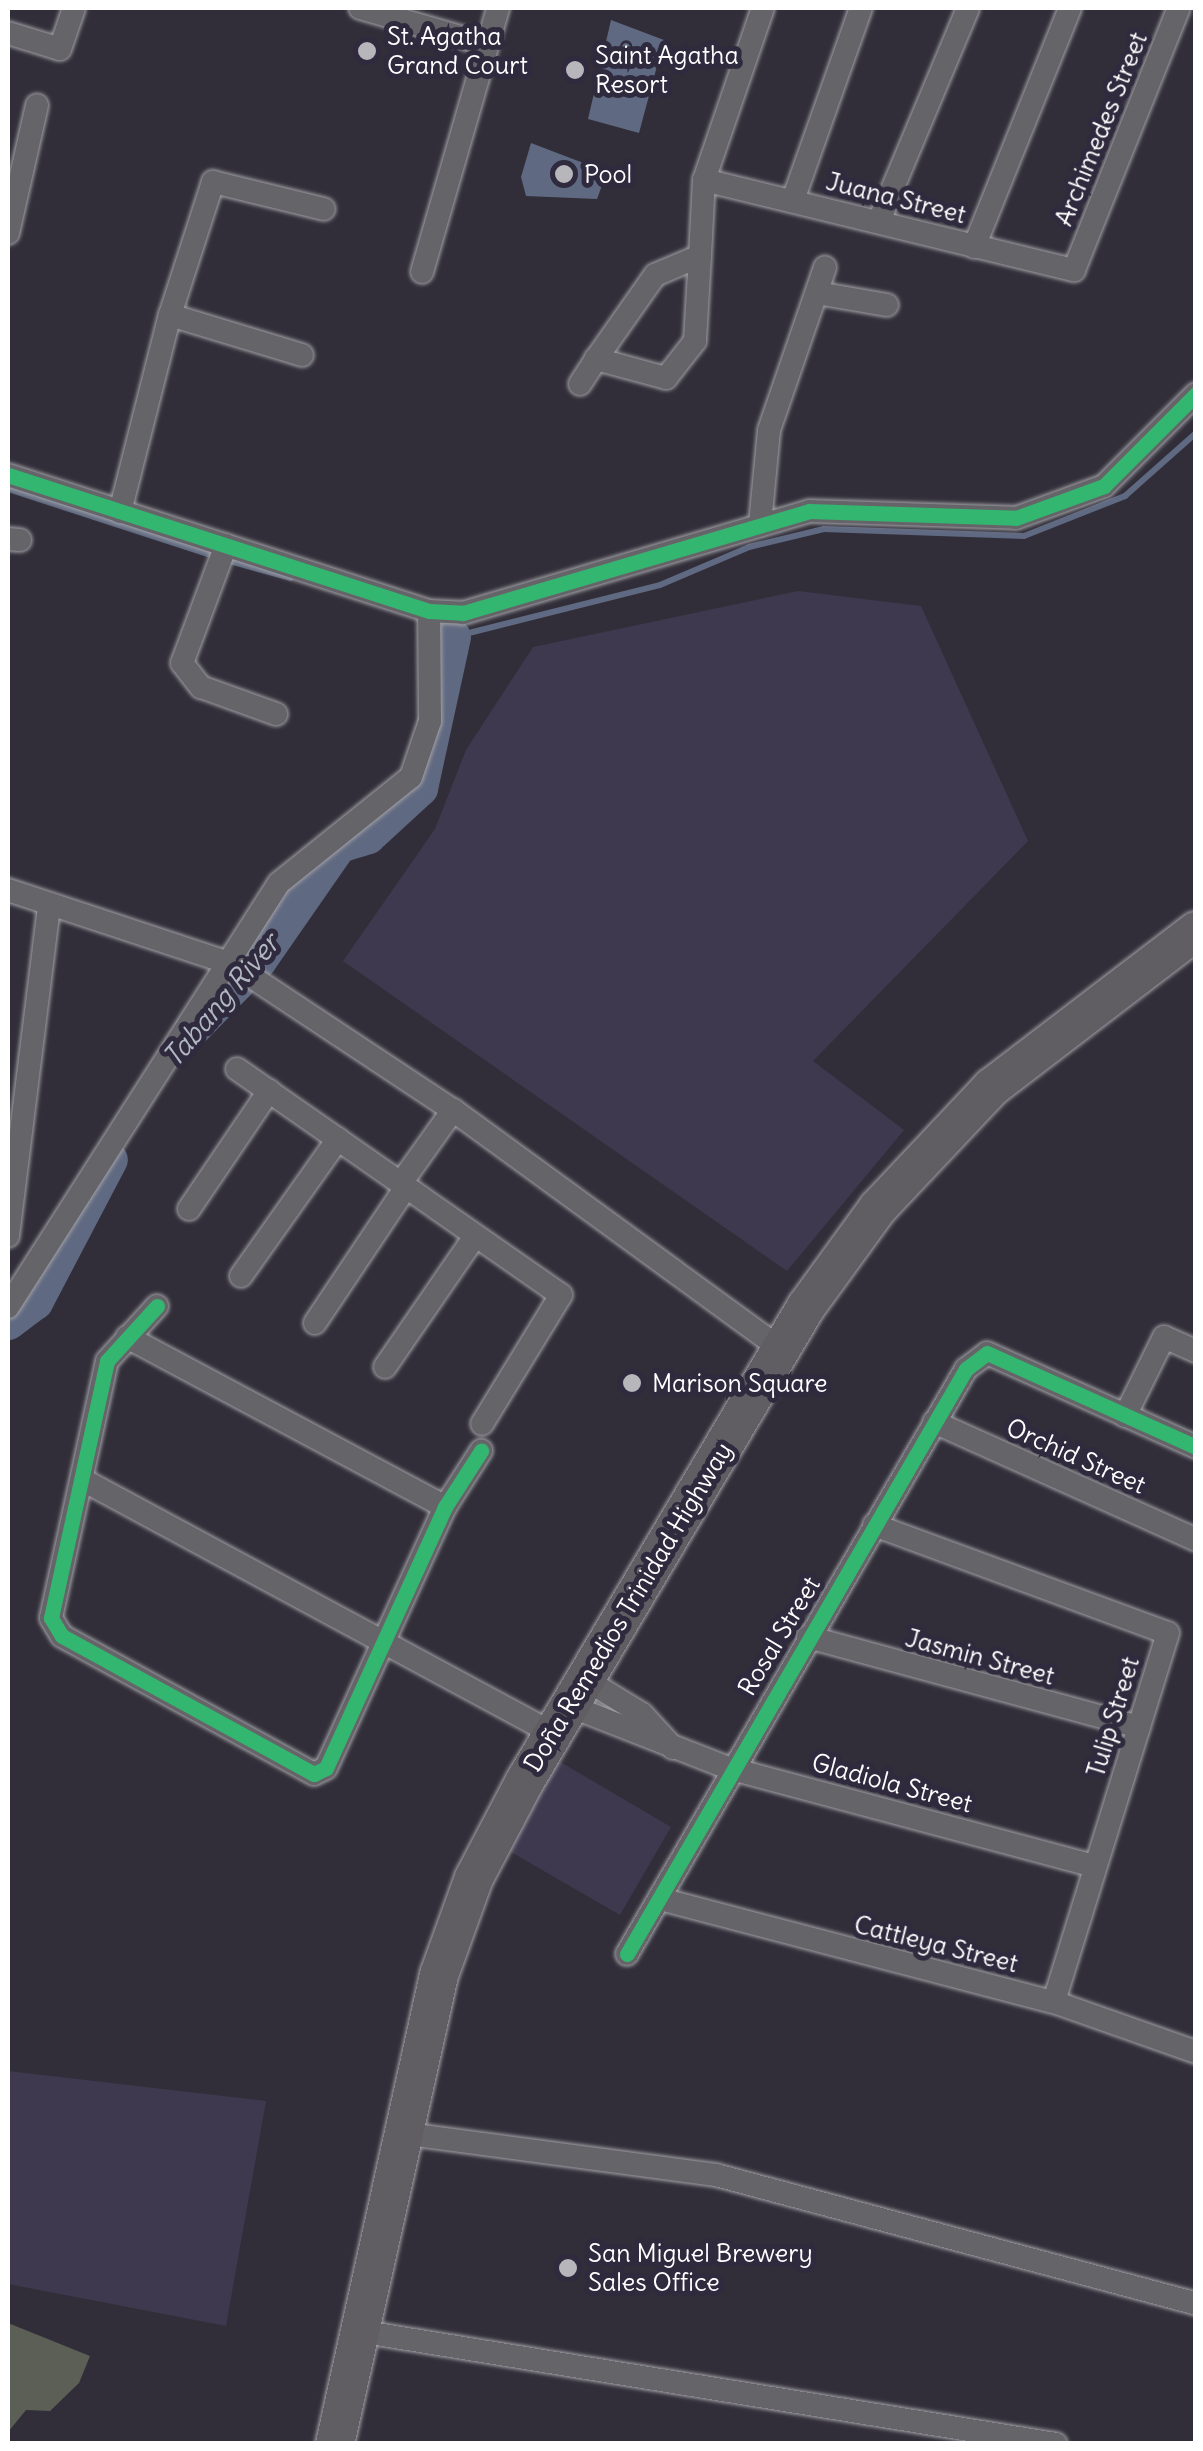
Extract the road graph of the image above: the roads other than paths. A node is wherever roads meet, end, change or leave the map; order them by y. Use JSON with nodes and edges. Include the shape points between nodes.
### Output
{"nodes":[{"id":1,"x":74,"y":8,"type":"edge"},
{"id":2,"x":360,"y":8,"type":"edge"},
{"id":3,"x":498,"y":8,"type":"edge"},
{"id":4,"x":763,"y":8,"type":"edge"},
{"id":5,"x":861,"y":8,"type":"edge"},
{"id":6,"x":968,"y":8,"type":"edge"},
{"id":7,"x":1070,"y":8,"type":"edge"},
{"id":8,"x":1179,"y":8,"type":"edge"},
{"id":9,"x":8,"y":34,"type":"edge"},
{"id":10,"x":488,"y":45,"type":"junction"},
{"id":11,"x":37,"y":106,"type":"dead end"},
{"id":12,"x":19,"y":130,"type":"edge"},
{"id":13,"x":704,"y":180,"type":"junction"},
{"id":14,"x":794,"y":200,"type":"junction"},
{"id":15,"x":324,"y":209,"type":"dead end"},
{"id":16,"x":879,"y":221,"type":"junction"},
{"id":17,"x":8,"y":233,"type":"edge"},
{"id":18,"x":974,"y":247,"type":"junction"},
{"id":19,"x":700,"y":256,"type":"junction"},
{"id":20,"x":825,"y":267,"type":"dead end"},
{"id":21,"x":1074,"y":270,"type":"joint"},
{"id":22,"x":422,"y":272,"type":"dead end"},
{"id":23,"x":817,"y":293,"type":"junction"},
{"id":24,"x":887,"y":305,"type":"dead end"},
{"id":25,"x":170,"y":314,"type":"junction"},
{"id":26,"x":302,"y":355,"type":"dead end"},
{"id":27,"x":596,"y":359,"type":"junction"},
{"id":28,"x":580,"y":384,"type":"dead end"},
{"id":29,"x":1196,"y":394,"type":"edge"},
{"id":30,"x":8,"y":475,"type":"edge"},
{"id":31,"x":120,"y":512,"type":"junction"},
{"id":32,"x":760,"y":524,"type":"junction"},
{"id":33,"x":223,"y":554,"type":"junction"},
{"id":34,"x":428,"y":611,"type":"junction"},
{"id":35,"x":276,"y":714,"type":"dead end"},
{"id":36,"x":8,"y":890,"type":"edge"},
{"id":37,"x":49,"y":905,"type":"junction"},
{"id":38,"x":1196,"y":931,"type":"edge"},
{"id":39,"x":227,"y":963,"type":"junction"},
{"id":40,"x":237,"y":1069,"type":"dead end"},
{"id":41,"x":269,"y":1091,"type":"junction"},
{"id":42,"x":453,"y":1110,"type":"junction"},
{"id":43,"x":338,"y":1140,"type":"junction"},
{"id":44,"x":404,"y":1185,"type":"junction"},
{"id":45,"x":189,"y":1209,"type":"dead end"},
{"id":46,"x":8,"y":1236,"type":"edge"},
{"id":47,"x":476,"y":1236,"type":"junction"},
{"id":48,"x":241,"y":1276,"type":"dead end"},
{"id":49,"x":158,"y":1306,"type":"dead end"},
{"id":50,"x":8,"y":1307,"type":"edge"},
{"id":51,"x":315,"y":1323,"type":"dead end"},
{"id":52,"x":127,"y":1337,"type":"junction"},
{"id":53,"x":781,"y":1349,"type":"junction"},
{"id":54,"x":1196,"y":1351,"type":"edge"},
{"id":55,"x":385,"y":1367,"type":"dead end"},
{"id":56,"x":1125,"y":1416,"type":"junction"},
{"id":57,"x":934,"y":1422,"type":"junction"},
{"id":58,"x":482,"y":1424,"type":"dead end"},
{"id":59,"x":1196,"y":1447,"type":"edge"},
{"id":60,"x":481,"y":1451,"type":"dead end"},
{"id":61,"x":83,"y":1480,"type":"junction"},
{"id":62,"x":444,"y":1507,"type":"junction"},
{"id":63,"x":874,"y":1525,"type":"junction"},
{"id":64,"x":1196,"y":1540,"type":"edge"},
{"id":65,"x":808,"y":1637,"type":"junction"},
{"id":66,"x":384,"y":1642,"type":"junction"},
{"id":67,"x":570,"y":1707,"type":"junction"},
{"id":68,"x":1138,"y":1727,"type":"junction"},
{"id":69,"x":728,"y":1768,"type":"junction"},
{"id":70,"x":1095,"y":1866,"type":"junction"},
{"id":71,"x":660,"y":1899,"type":"junction"},
{"id":72,"x":627,"y":1954,"type":"dead end"},
{"id":73,"x":1054,"y":2002,"type":"junction"},
{"id":74,"x":1196,"y":2052,"type":"edge"},
{"id":75,"x":401,"y":2132,"type":"junction"},
{"id":76,"x":1196,"y":2304,"type":"edge"},
{"id":77,"x":358,"y":2330,"type":"junction"},
{"id":78,"x":334,"y":2444,"type":"edge"},
{"id":79,"x":1056,"y":2444,"type":"edge"}],
"edges":[{"from":1,"to":9,"type":"street","via":[[60,49]]},
{"from":2,"to":10,"type":"street"},
{"from":3,"to":10,"type":"street"},
{"from":4,"to":13,"type":"street"},
{"from":5,"to":14,"type":"street"},
{"from":6,"to":16,"type":"street"},
{"from":7,"to":18,"type":"street"},
{"from":8,"to":21,"type":"street","name":"Archimedes Street"},
{"from":10,"to":22,"type":"street"},
{"from":11,"to":12,"type":"street"},
{"from":12,"to":17,"type":"street"},
{"from":13,"to":14,"type":"street","name":"Juana Street"},
{"from":13,"to":19,"type":"street"},
{"from":14,"to":16,"type":"street","name":"Juana Street"},
{"from":15,"to":25,"type":"street","via":[[213,182]]},
{"from":16,"to":18,"type":"street","name":"Juana Street"},
{"from":18,"to":21,"type":"street","name":"Juana Street"},
{"from":19,"to":27,"type":"street","via":[[654,275]]},
{"from":19,"to":27,"type":"street","via":[[694,342],[666,378]]},
{"from":20,"to":23,"type":"street"},
{"from":23,"to":24,"type":"street"},
{"from":23,"to":32,"type":"street","via":[[769,430]]},
{"from":25,"to":26,"type":"street"},
{"from":25,"to":31,"type":"street"},
{"from":27,"to":28,"type":"street"},
{"from":29,"to":32,"type":"street","via":[[1104,486],[1016,518],[808,511]]},
{"from":30,"to":31,"type":"street"},
{"from":31,"to":33,"type":"street"},
{"from":32,"to":34,"type":"street","via":[[463,613]]},
{"from":33,"to":34,"type":"street"},
{"from":33,"to":35,"type":"street","via":[[182,663],[202,687]]},
{"from":34,"to":39,"type":"street","via":[[430,715],[411,777],[279,882]]},
{"from":36,"to":37,"type":"street"},
{"from":37,"to":39,"type":"street"},
{"from":37,"to":46,"type":"street"},
{"from":38,"to":53,"type":"highway","name":"Doña Remedios Trinidad Highway","via":[[992,1086],[878,1208]]},
{"from":39,"to":42,"type":"street"},
{"from":39,"to":50,"type":"street"},
{"from":40,"to":41,"type":"street"},
{"from":41,"to":43,"type":"street"},
{"from":41,"to":45,"type":"street"},
{"from":42,"to":44,"type":"street"},
{"from":42,"to":53,"type":"street"},
{"from":43,"to":44,"type":"street"},
{"from":43,"to":48,"type":"street"},
{"from":44,"to":47,"type":"street"},
{"from":44,"to":51,"type":"street"},
{"from":47,"to":55,"type":"street"},
{"from":47,"to":58,"type":"street","via":[[560,1295]]},
{"from":49,"to":52,"type":"street"},
{"from":52,"to":61,"type":"street","via":[[107,1360]]},
{"from":52,"to":62,"type":"street"},
{"from":53,"to":67,"type":"highway","name":"Doña Remedios Trinidad Highway"},
{"from":54,"to":56,"type":"street","via":[[1164,1337]]},
{"from":56,"to":57,"type":"street","name":"Rosal Street","via":[[988,1354]]},
{"from":56,"to":59,"type":"street"},
{"from":57,"to":63,"type":"street","name":"Rosal Street"},
{"from":57,"to":64,"type":"street","name":"Orchid Street"},
{"from":60,"to":62,"type":"street"},
{"from":61,"to":66,"type":"street","name":"Gladiola Street"},
{"from":61,"to":66,"type":"street","via":[[52,1618],[62,1636],[314,1774],[326,1768]]},
{"from":62,"to":66,"type":"street"},
{"from":63,"to":65,"type":"street","name":"Rosal Street"},
{"from":63,"to":68,"type":"street","name":"Tulip Street","via":[[1168,1633]]},
{"from":65,"to":68,"type":"street","name":"Jasmin Street"},
{"from":65,"to":69,"type":"street","name":"Rosal Street"},
{"from":66,"to":67,"type":"street","name":"Gladiola Street"},
{"from":67,"to":69,"type":"street","name":"Gladiola Street","via":[[642,1714],[675,1750]]},
{"from":67,"to":75,"type":"highway","name":"Doña Remedios Trinidad Highway","via":[[456,1925]]},
{"from":68,"to":70,"type":"street","name":"Tulip Street"},
{"from":69,"to":70,"type":"street","name":"Gladiola Street"},
{"from":69,"to":71,"type":"street","name":"Rosal Street"},
{"from":70,"to":73,"type":"street","name":"Tulip Street"},
{"from":71,"to":72,"type":"street","name":"Rosal Street"},
{"from":71,"to":73,"type":"street","name":"Cattleya Street"},
{"from":73,"to":74,"type":"street","name":"Cattleya Street"},
{"from":75,"to":76,"type":"street","via":[[716,2175]]},
{"from":75,"to":77,"type":"highway","name":"Doña Remedios Trinidad Highway"},
{"from":77,"to":78,"type":"highway","name":"Doña Remedios Trinidad Highway"},
{"from":77,"to":79,"type":"street"}]}
